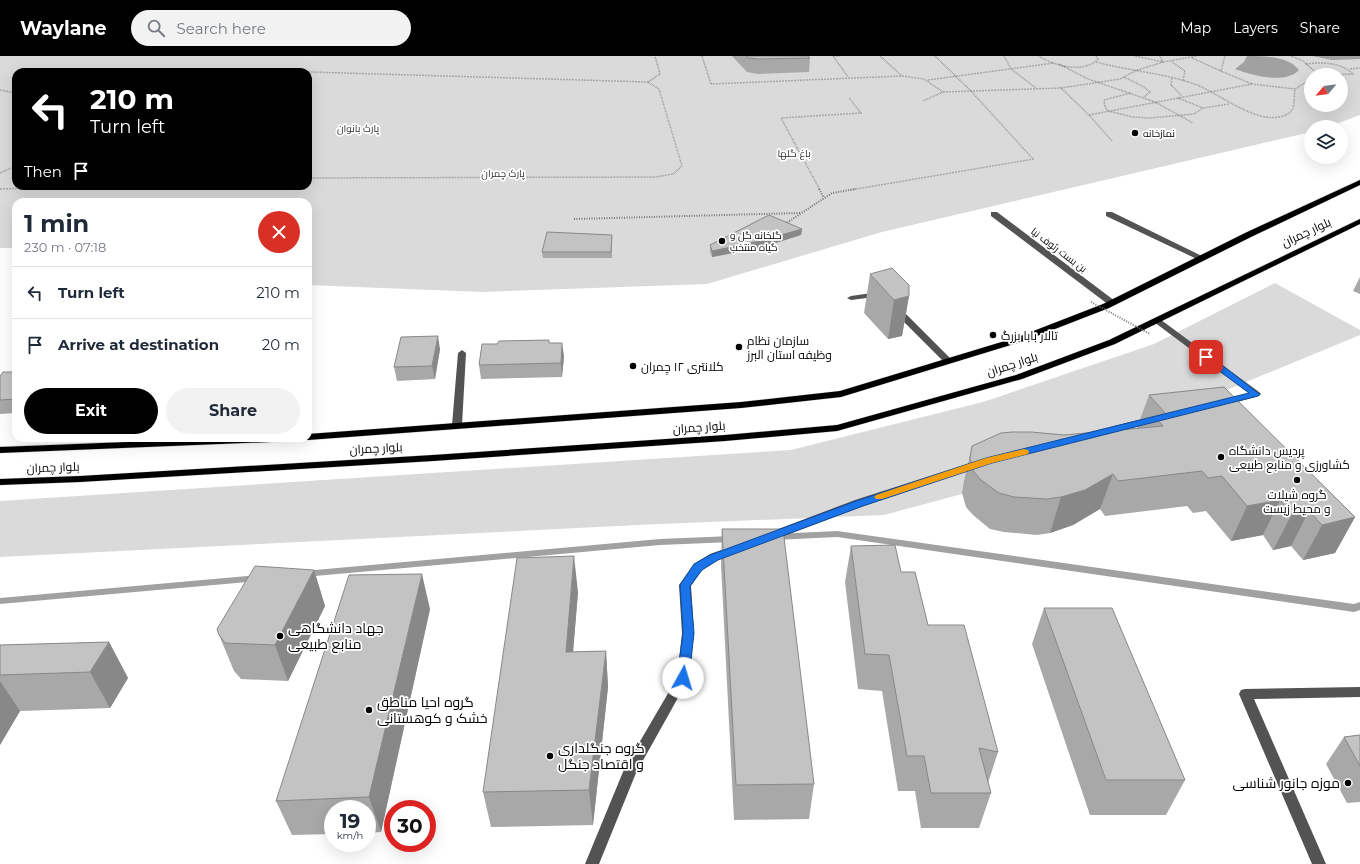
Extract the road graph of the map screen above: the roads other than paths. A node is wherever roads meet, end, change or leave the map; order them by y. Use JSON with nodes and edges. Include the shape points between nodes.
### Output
{"nodes":[{"id":1,"x":1360,"y":182,"type":"edge"},
{"id":2,"x":994,"y":214,"type":"dead end"},
{"id":3,"x":1109,"y":214,"type":"dead end"},
{"id":4,"x":1360,"y":221,"type":"edge"},
{"id":5,"x":1202,"y":258,"type":"junction"},
{"id":6,"x":851,"y":298,"type":"dead end"},
{"id":7,"x":1112,"y":303,"type":"junction"},
{"id":8,"x":1157,"y":320,"type":"junction"},
{"id":9,"x":462,"y":353,"type":"dead end"},
{"id":10,"x":948,"y":361,"type":"junction"},
{"id":11,"x":1210,"y":406,"type":"edge"},
{"id":12,"x":1164,"y":417,"type":"edge"},
{"id":13,"x":457,"y":425,"type":"junction"},
{"id":14,"x":312,"y":437,"type":"edge"},
{"id":15,"x":1080,"y":438,"type":"edge"},
{"id":16,"x":212,"y":442,"type":"edge"},
{"id":17,"x":0,"y":450,"type":"edge"},
{"id":18,"x":989,"y":460,"type":"edge"},
{"id":19,"x":0,"y":482,"type":"edge"},
{"id":20,"x":765,"y":538,"type":"edge"},
{"id":21,"x":743,"y":547,"type":"edge"},
{"id":22,"x":1360,"y":692,"type":"edge"},
{"id":23,"x":592,"y":864,"type":"edge"},
{"id":24,"x":1319,"y":864,"type":"edge"}],
"edges":[{"from":1,"to":5,"type":"main road","name":"بلوار چمران"},
{"from":2,"to":7,"type":"street","name":"بن بست رئوف نیا"},
{"from":3,"to":5,"type":"street"},
{"from":4,"to":8,"type":"main road","name":"بلوار چمران"},
{"from":5,"to":7,"type":"main road","name":"بلوار چمران"},
{"from":6,"to":10,"type":"street","via":[[880,294]]},
{"from":7,"to":10,"type":"main road","name":"بلوار چمران","via":[[1021,339]]},
{"from":8,"to":11,"type":"street","via":[[1256,394]]},
{"from":8,"to":19,"type":"main road","name":"بلوار چمران","via":[[1112,342],[1019,377],[837,428],[433,458]]},
{"from":9,"to":13,"type":"street"},
{"from":10,"to":13,"type":"main road","name":"بلوار چمران","via":[[841,394],[741,405]]},
{"from":12,"to":15,"type":"street"},
{"from":13,"to":14,"type":"main road","name":"بلوار چمران"},
{"from":16,"to":17,"type":"main road","name":"بلوار چمران"},
{"from":18,"to":20,"type":"street","via":[[859,503]]},
{"from":21,"to":23,"type":"street","via":[[714,557],[698,567],[685,585],[688,633],[683,678],[630,771]]},
{"from":22,"to":24,"type":"street","via":[[1245,694]]}]}
